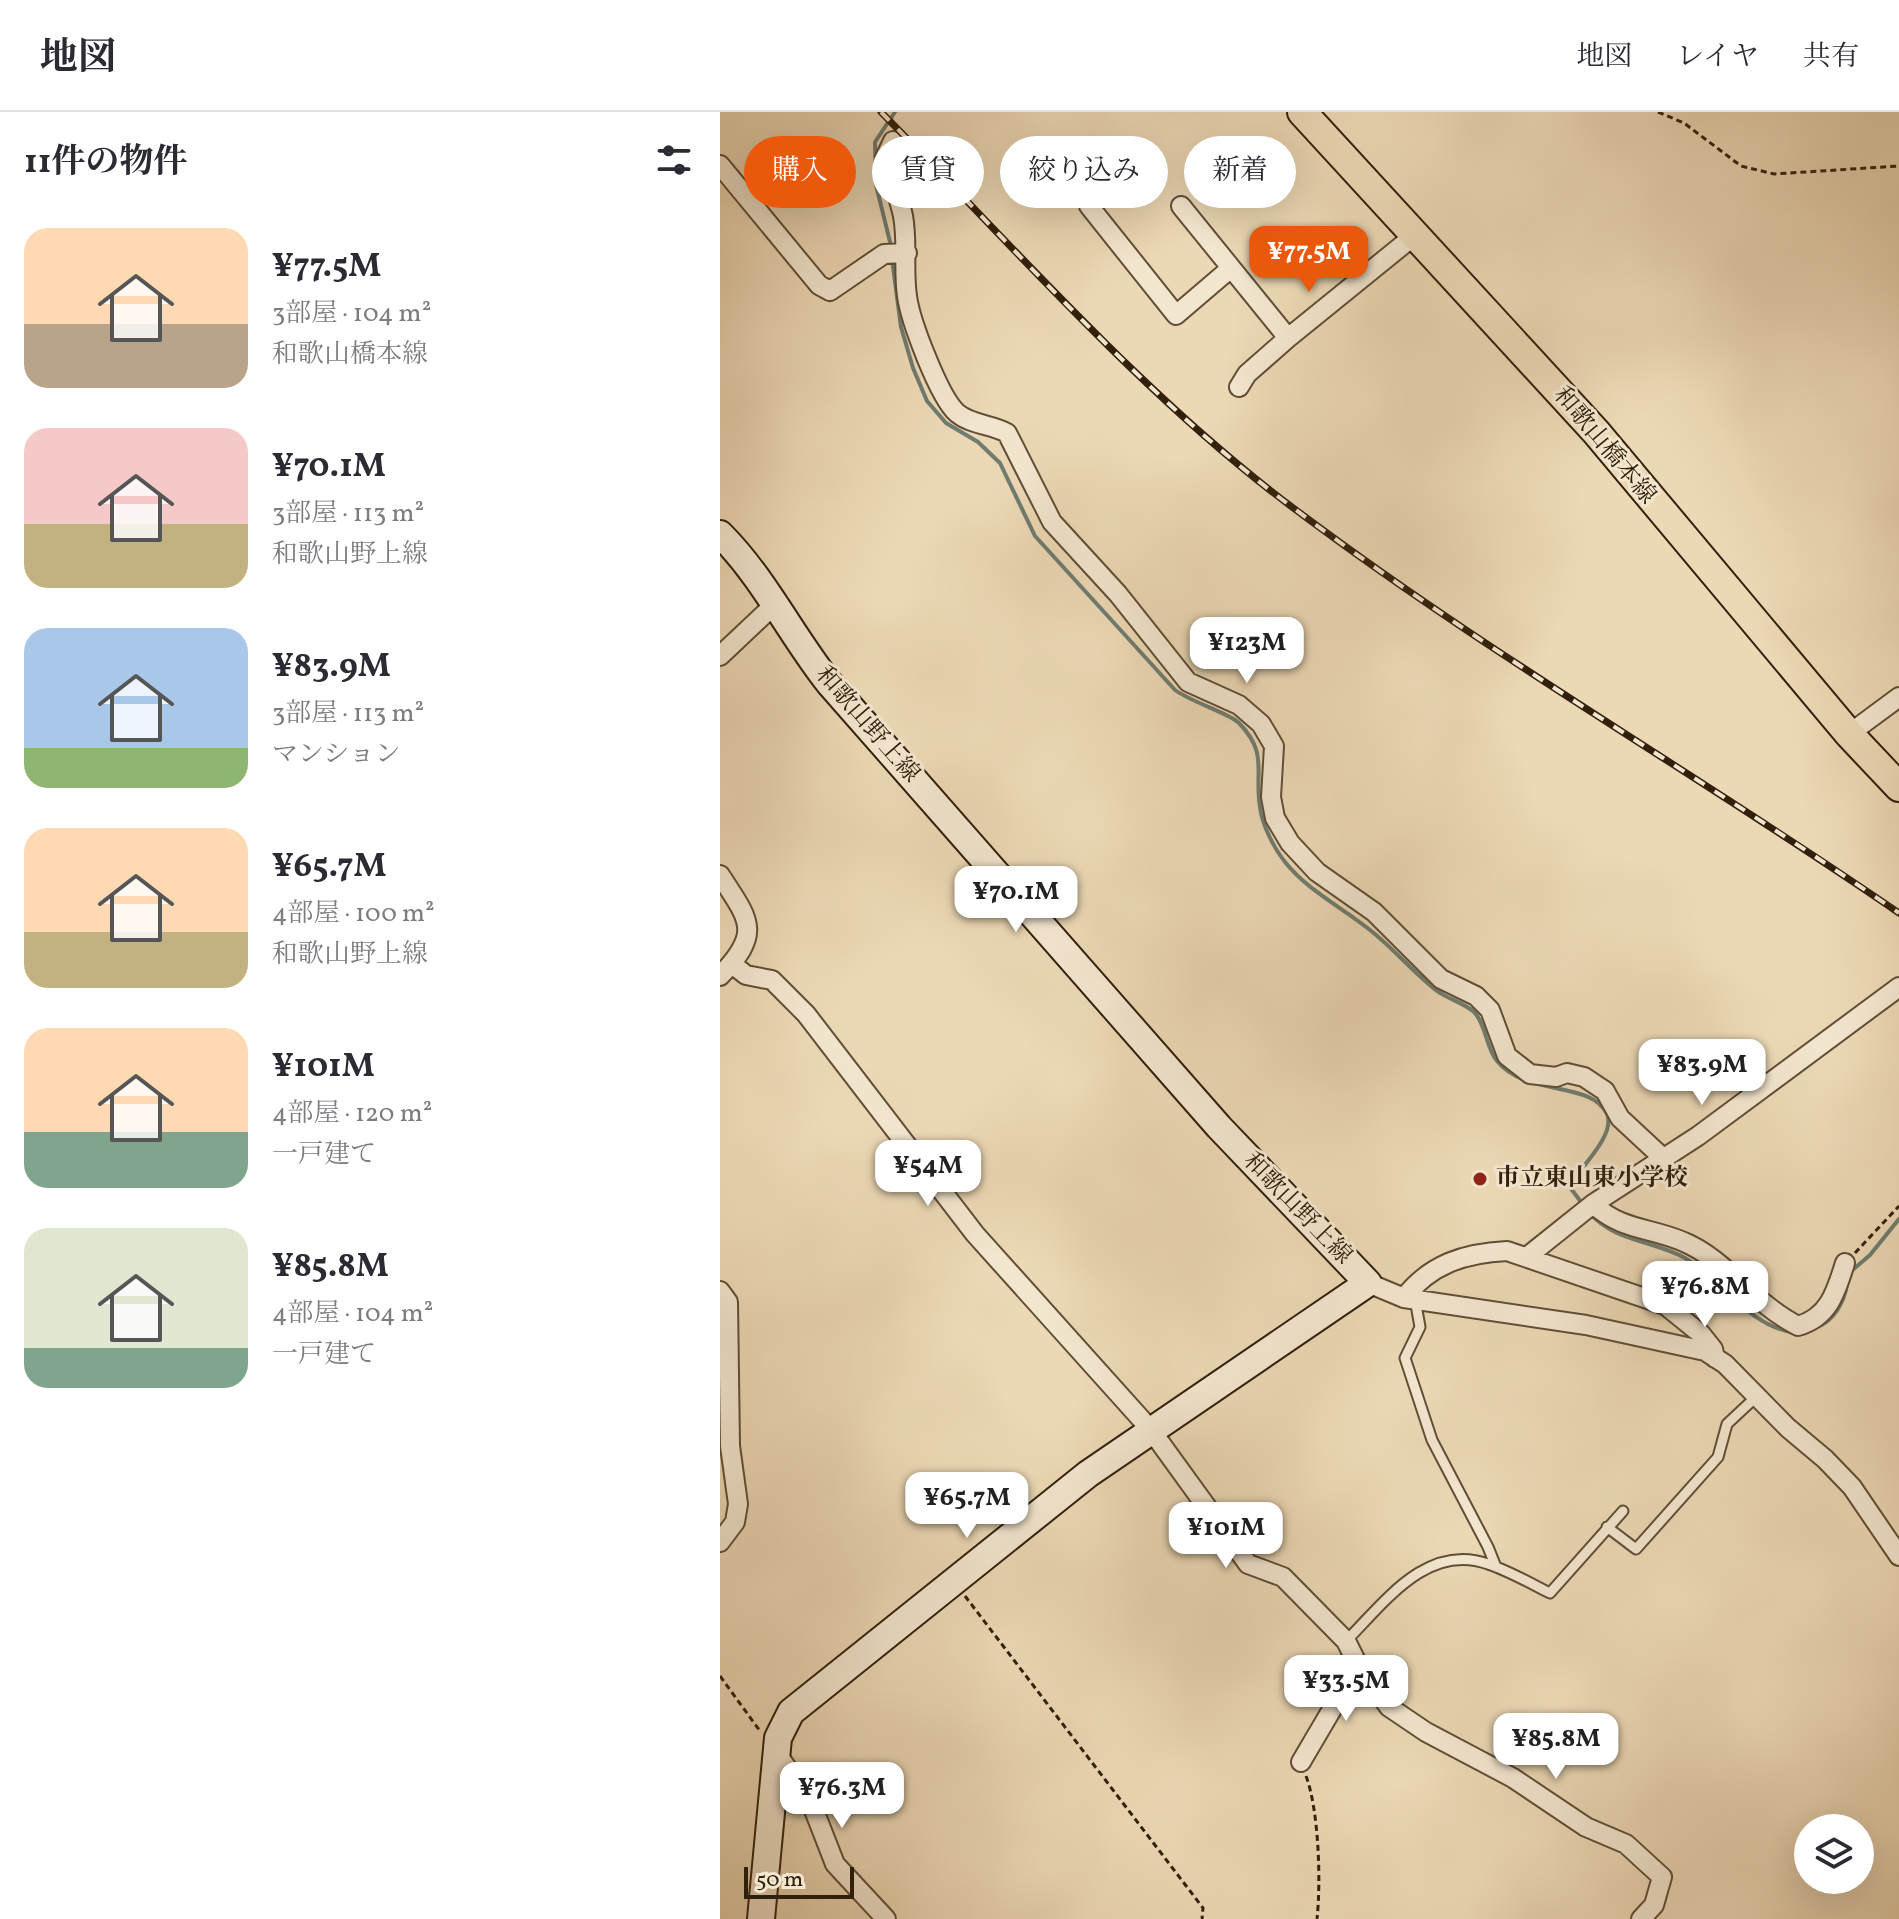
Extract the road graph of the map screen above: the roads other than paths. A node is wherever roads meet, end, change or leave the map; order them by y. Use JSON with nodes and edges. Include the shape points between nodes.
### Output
{"nodes":[{"id":1,"x":1302,"y":112,"type":"edge"},
{"id":2,"x":720,"y":165,"type":"edge"},
{"id":3,"x":1181,"y":206,"type":"dead end"},
{"id":4,"x":901,"y":208,"type":"edge"},
{"id":5,"x":1091,"y":208,"type":"edge"},
{"id":6,"x":1415,"y":235,"type":"junction"},
{"id":7,"x":907,"y":253,"type":"junction"},
{"id":8,"x":1231,"y":268,"type":"junction"},
{"id":9,"x":1288,"y":338,"type":"junction"},
{"id":10,"x":1239,"y":387,"type":"dead end"},
{"id":11,"x":720,"y":534,"type":"edge"},
{"id":12,"x":774,"y":605,"type":"junction"},
{"id":13,"x":720,"y":656,"type":"edge"},
{"id":14,"x":1899,"y":697,"type":"edge"},
{"id":15,"x":1849,"y":734,"type":"junction"},
{"id":16,"x":1899,"y":787,"type":"edge"},
{"id":17,"x":720,"y":875,"type":"edge"},
{"id":18,"x":726,"y":970,"type":"edge"},
{"id":19,"x":1899,"y":987,"type":"edge"},
{"id":20,"x":1663,"y":1158,"type":"junction"},
{"id":21,"x":1593,"y":1204,"type":"junction"},
{"id":22,"x":1528,"y":1256,"type":"junction"},
{"id":23,"x":1845,"y":1263,"type":"road end"},
{"id":24,"x":1368,"y":1283,"type":"junction"},
{"id":25,"x":720,"y":1291,"type":"edge"},
{"id":26,"x":1410,"y":1299,"type":"junction"},
{"id":27,"x":1715,"y":1358,"type":"junction"},
{"id":28,"x":1757,"y":1396,"type":"junction"},
{"id":29,"x":1151,"y":1430,"type":"junction"},
{"id":30,"x":1623,"y":1511,"type":"dead end"},
{"id":31,"x":1607,"y":1527,"type":"junction"},
{"id":32,"x":720,"y":1542,"type":"edge"},
{"id":33,"x":1899,"y":1556,"type":"edge"},
{"id":34,"x":1496,"y":1567,"type":"junction"},
{"id":35,"x":1346,"y":1641,"type":"junction"},
{"id":36,"x":1358,"y":1665,"type":"junction"},
{"id":37,"x":778,"y":1755,"type":"junction"},
{"id":38,"x":1301,"y":1762,"type":"road end"},
{"id":39,"x":761,"y":1919,"type":"edge"},
{"id":40,"x":886,"y":1919,"type":"edge"},
{"id":41,"x":1641,"y":1919,"type":"edge"}],
"edges":[{"from":1,"to":6,"type":"main road","name":"和歌山橋本線"},
{"from":2,"to":7,"type":"street","via":[[819,285],[830,291],[884,254]]},
{"from":3,"to":8,"type":"street"},
{"from":4,"to":7,"type":"street"},
{"from":5,"to":8,"type":"street","via":[[1176,315]]},
{"from":6,"to":9,"type":"street"},
{"from":6,"to":15,"type":"main road","name":"和歌山橋本線","via":[[1596,432]]},
{"from":7,"to":20,"type":"street","via":[[911,314],[944,398],[966,420],[1007,433],[1052,522],[1188,682],[1239,705],[1261,724],[1274,746],[1275,818],[1290,843],[1317,872],[1374,912],[1441,979],[1476,996],[1490,1010],[1507,1056],[1530,1074],[1584,1077],[1605,1091],[1620,1118]]},
{"from":8,"to":9,"type":"street"},
{"from":9,"to":10,"type":"street"},
{"from":11,"to":12,"type":"main road","name":"和歌山野上線","via":[[755,572]]},
{"from":12,"to":13,"type":"street"},
{"from":12,"to":24,"type":"main road","name":"和歌山野上線","via":[[829,683],[1219,1127]]},
{"from":14,"to":15,"type":"street"},
{"from":15,"to":16,"type":"main road","name":"和歌山橋本線"},
{"from":17,"to":18,"type":"street","via":[[748,917],[748,934]]},
{"from":18,"to":29,"type":"street","via":[[772,980],[806,1014],[975,1234]]},
{"from":19,"to":20,"type":"street"},
{"from":20,"to":21,"type":"street"},
{"from":21,"to":22,"type":"street"},
{"from":21,"to":23,"type":"street","via":[[1620,1224],[1701,1250],[1773,1314],[1798,1326],[1815,1321],[1834,1298]]},
{"from":22,"to":26,"type":"street","via":[[1489,1252],[1445,1262],[1421,1279]]},
{"from":22,"to":27,"type":"street","via":[[1665,1305],[1701,1334]]},
{"from":24,"to":26,"type":"street"},
{"from":24,"to":29,"type":"main road","name":"和歌山野上線"},
{"from":25,"to":32,"type":"street","via":[[728,1302],[730,1446],[738,1504],[735,1522]]},
{"from":26,"to":27,"type":"street","via":[[1586,1325],[1705,1351]]},
{"from":26,"to":34,"type":"lane","via":[[1420,1327],[1405,1358],[1432,1440]]},
{"from":27,"to":28,"type":"street"},
{"from":28,"to":31,"type":"lane","via":[[1727,1424],[1718,1457],[1636,1549]]},
{"from":28,"to":33,"type":"street","via":[[1852,1487]]},
{"from":29,"to":35,"type":"street","via":[[1248,1564],[1283,1577]]},
{"from":29,"to":37,"type":"main road","name":"和歌山野上線","via":[[1088,1474],[791,1712],[778,1738]]},
{"from":30,"to":31,"type":"lane"},
{"from":31,"to":34,"type":"lane","via":[[1550,1593]]},
{"from":34,"to":35,"type":"lane","via":[[1442,1560],[1410,1578]]},
{"from":35,"to":36,"type":"street"},
{"from":36,"to":38,"type":"street"},
{"from":36,"to":41,"type":"street","via":[[1389,1707],[1426,1732],[1635,1852],[1662,1877],[1654,1905]]},
{"from":37,"to":39,"type":"main road","name":"和歌山野上線"},
{"from":37,"to":40,"type":"street","via":[[812,1805],[835,1864]]}]}
